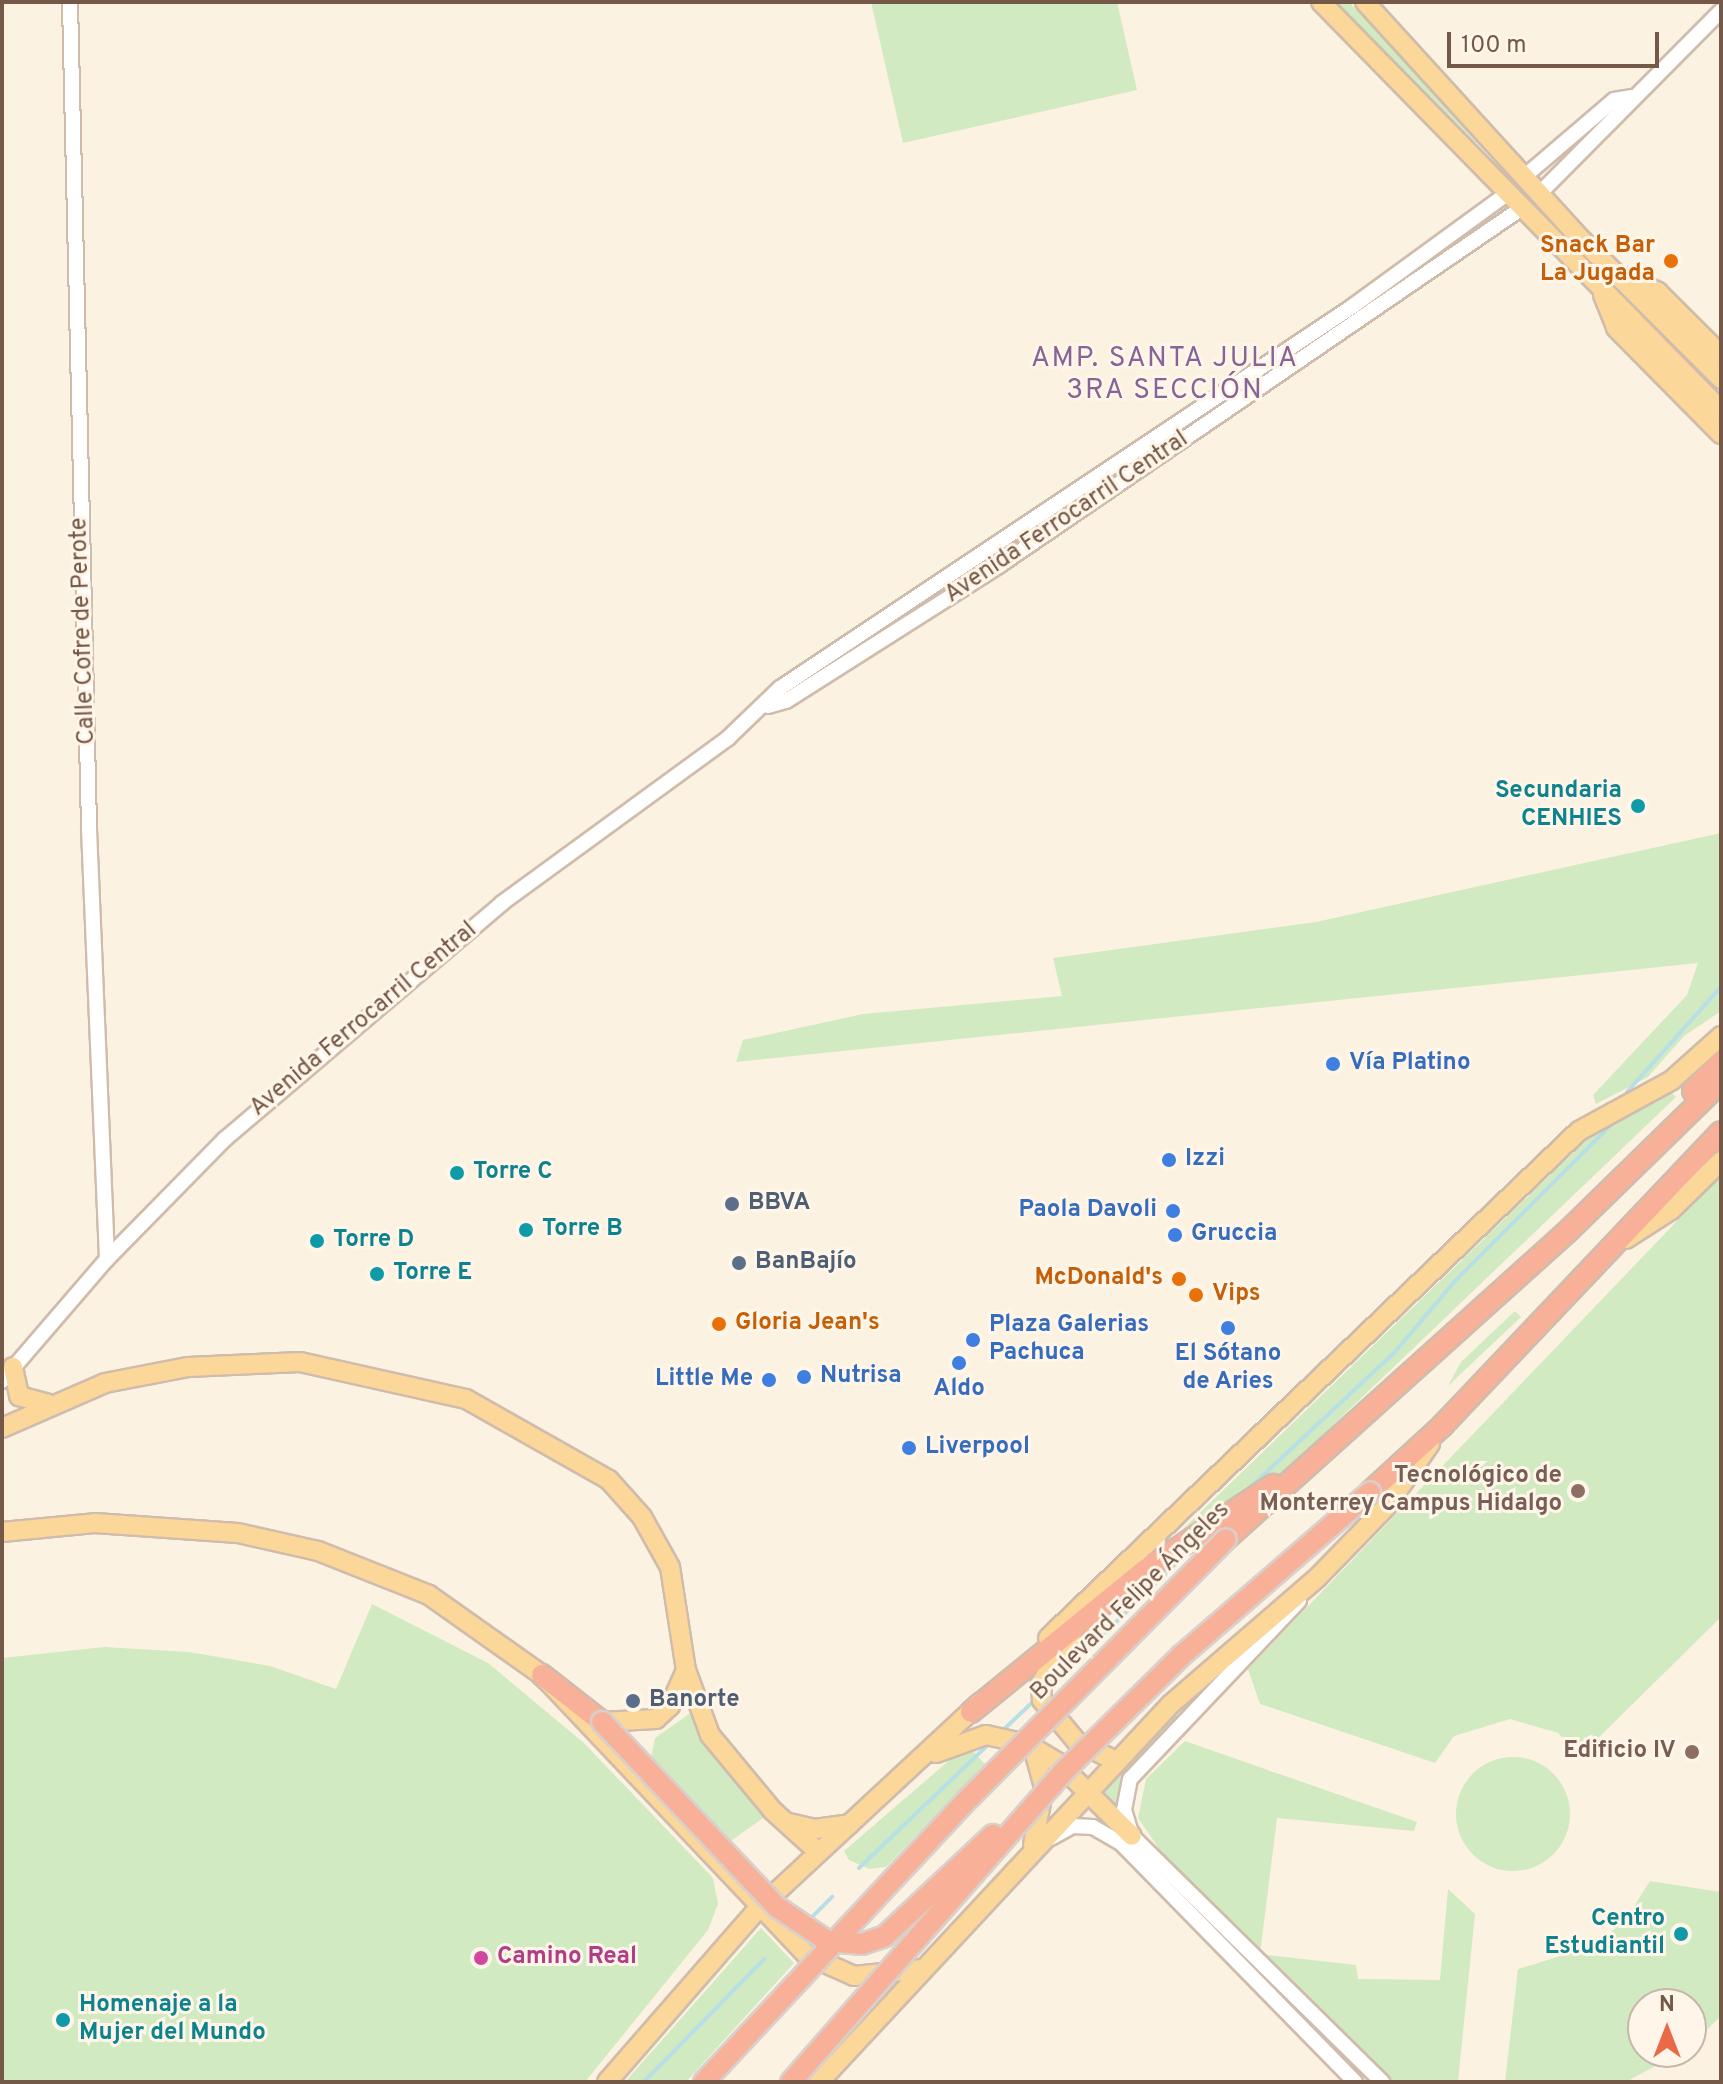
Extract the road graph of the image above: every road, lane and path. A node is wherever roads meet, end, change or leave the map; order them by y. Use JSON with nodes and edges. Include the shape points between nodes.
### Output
{"nodes":[{"id":1,"x":70,"y":2,"type":"edge"},
{"id":2,"x":1321,"y":2,"type":"edge"},
{"id":3,"x":1365,"y":2,"type":"edge"},
{"id":4,"x":1721,"y":11,"type":"edge"},
{"id":5,"x":1631,"y":97,"type":"junction"},
{"id":6,"x":1525,"y":176,"type":"junction"},
{"id":7,"x":1541,"y":192,"type":"junction"},
{"id":8,"x":1505,"y":195,"type":"junction"},
{"id":9,"x":1519,"y":210,"type":"junction"},
{"id":10,"x":1615,"y":273,"type":"junction"},
{"id":11,"x":1601,"y":289,"type":"junction"},
{"id":12,"x":1721,"y":355,"type":"edge"},
{"id":13,"x":1721,"y":379,"type":"edge"},
{"id":14,"x":1721,"y":410,"type":"edge"},
{"id":15,"x":1721,"y":434,"type":"edge"},
{"id":16,"x":768,"y":706,"type":"junction"},
{"id":17,"x":1721,"y":1036,"type":"edge"},
{"id":18,"x":1721,"y":1062,"type":"edge"},
{"id":19,"x":1721,"y":1082,"type":"edge"},
{"id":20,"x":1719,"y":1134,"type":"edge"},
{"id":21,"x":1721,"y":1161,"type":"edge"},
{"id":22,"x":1616,"y":1184,"type":"junction"},
{"id":23,"x":1614,"y":1247,"type":"junction"},
{"id":24,"x":107,"y":1259,"type":"junction"},
{"id":25,"x":7,"y":1374,"type":"edge"},
{"id":26,"x":51,"y":1405,"type":"junction"},
{"id":27,"x":1442,"y":1426,"type":"junction"},
{"id":28,"x":2,"y":1428,"type":"edge"},
{"id":29,"x":1345,"y":1435,"type":"junction"},
{"id":30,"x":2,"y":1532,"type":"edge"},
{"id":31,"x":1317,"y":1578,"type":"junction"},
{"id":32,"x":1075,"y":1629,"type":"junction"},
{"id":33,"x":686,"y":1670,"type":"junction"},
{"id":34,"x":542,"y":1675,"type":"junction"},
{"id":35,"x":971,"y":1712,"type":"junction"},
{"id":36,"x":602,"y":1722,"type":"junction"},
{"id":37,"x":1033,"y":1747,"type":"junction"},
{"id":38,"x":926,"y":1757,"type":"junction"},
{"id":39,"x":1116,"y":1761,"type":"junction"},
{"id":40,"x":1086,"y":1791,"type":"junction"},
{"id":41,"x":1027,"y":1812,"type":"junction"},
{"id":42,"x":786,"y":1822,"type":"junction"},
{"id":43,"x":853,"y":1824,"type":"junction"},
{"id":44,"x":1132,"y":1836,"type":"junction"},
{"id":45,"x":1032,"y":1848,"type":"junction"},
{"id":46,"x":817,"y":1851,"type":"junction"},
{"id":47,"x":1013,"y":1868,"type":"junction"},
{"id":48,"x":731,"y":1878,"type":"junction"},
{"id":49,"x":758,"y":1909,"type":"junction"},
{"id":50,"x":727,"y":1941,"type":"junction"},
{"id":51,"x":922,"y":1969,"type":"junction"},
{"id":52,"x":1293,"y":1993,"type":"junction"},
{"id":53,"x":1280,"y":2005,"type":"junction"},
{"id":54,"x":607,"y":2082,"type":"edge"},
{"id":55,"x":704,"y":2082,"type":"edge"},
{"id":56,"x":791,"y":2082,"type":"edge"},
{"id":57,"x":819,"y":2082,"type":"edge"},
{"id":58,"x":1355,"y":2082,"type":"edge"},
{"id":59,"x":1382,"y":2082,"type":"edge"}],
"edges":[{"from":1,"to":24,"type":"street","name":"Calle Cofre de Perote","via":[[89,829]]},
{"from":2,"to":8,"type":"main road"},
{"from":3,"to":6,"type":"main road"},
{"from":4,"to":5,"type":"street"},
{"from":5,"to":6,"type":"street","via":[[1614,100]]},
{"from":5,"to":7,"type":"street","via":[[1601,136]]},
{"from":6,"to":7,"type":"main road"},
{"from":7,"to":10,"type":"main road"},
{"from":8,"to":9,"type":"main road"},
{"from":8,"to":16,"type":"street","name":"Avenida Ferrocarril Central","via":[[1353,306],[780,688]]},
{"from":9,"to":11,"type":"main road"},
{"from":9,"to":16,"type":"street","name":"Avenida Ferrocarril Central","via":[[1000,565],[786,701]]},
{"from":10,"to":12,"type":"main road","via":[[1658,292]]},
{"from":10,"to":13,"type":"main road"},
{"from":11,"to":14,"type":"main road"},
{"from":11,"to":15,"type":"main road","via":[[1616,328]]},
{"from":16,"to":24,"type":"street","name":"Avenida Ferrocarril Central","via":[[502,903],[257,1109]]},
{"from":17,"to":35,"type":"main road","via":[[1672,1080],[1579,1131]]},
{"from":18,"to":22,"type":"highway","via":[[1643,1142]]},
{"from":19,"to":22,"type":"highway","name":"Boulevard Felipe Ángeles"},
{"from":20,"to":23,"type":"highway"},
{"from":21,"to":23,"type":"main road","via":[[1671,1210]]},
{"from":22,"to":29,"type":"highway","name":"Boulevard Felipe Ángeles"},
{"from":23,"to":27,"type":"highway"},
{"from":24,"to":25,"type":"street","name":"Avenida Ferrocarril Central"},
{"from":25,"to":26,"type":"main road","via":[[19,1396]]},
{"from":26,"to":28,"type":"main road"},
{"from":26,"to":33,"type":"main road","via":[[105,1383],[188,1367],[300,1362],[466,1399],[609,1480],[642,1517],[670,1567]]},
{"from":27,"to":31,"type":"main road","via":[[1386,1507]]},
{"from":27,"to":41,"type":"highway","bridge":true,"via":[[1181,1656]]},
{"from":29,"to":32,"type":"highway","via":[[1170,1551]]},
{"from":29,"to":55,"type":"highway","name":"Boulevard Felipe Ángeles","bridge":true,"via":[[1226,1539],[970,1797]]},
{"from":30,"to":34,"type":"main road","via":[[95,1523],[175,1527],[318,1551],[429,1595]]},
{"from":31,"to":39,"type":"main road","via":[[1227,1652]]},
{"from":31,"to":44,"type":"street","via":[[1235,1673],[1130,1779],[1124,1810]]},
{"from":32,"to":35,"type":"highway"},
{"from":32,"to":39,"type":"main road","via":[[1041,1683],[1042,1700],[1077,1742]]},
{"from":33,"to":36,"type":"main road","via":[[670,1706],[656,1719]]},
{"from":33,"to":42,"type":"main road","via":[[710,1735]]},
{"from":34,"to":36,"type":"highway"},
{"from":34,"to":48,"type":"main road"},
{"from":35,"to":38,"type":"main road"},
{"from":36,"to":41,"type":"highway","bridge":true,"via":[[795,1924],[836,1943],[862,1944],[902,1925],[999,1829]]},
{"from":37,"to":38,"type":"main road","via":[[986,1735]]},
{"from":37,"to":40,"type":"main road"},
{"from":37,"to":45,"type":"main road","via":[[1044,1787]]},
{"from":38,"to":43,"type":"main road"},
{"from":39,"to":40,"type":"main road"},
{"from":40,"to":44,"type":"main road"},
{"from":40,"to":45,"type":"main road"},
{"from":41,"to":56,"type":"highway","bridge":true},
{"from":42,"to":43,"type":"main road","via":[[815,1829]]},
{"from":42,"to":46,"type":"main road"},
{"from":43,"to":46,"type":"main road"},
{"from":44,"to":52,"type":"street"},
{"from":45,"to":47,"type":"main road"},
{"from":46,"to":49,"type":"main road"},
{"from":47,"to":51,"type":"main road"},
{"from":47,"to":53,"type":"street","via":[[1059,1832],[1093,1827],[1138,1859]]},
{"from":48,"to":49,"type":"main road"},
{"from":48,"to":50,"type":"main road","via":[[738,1908]]},
{"from":49,"to":50,"type":"main road"},
{"from":49,"to":51,"type":"main road","via":[[807,1955],[845,1975]]},
{"from":50,"to":54,"type":"main road"},
{"from":51,"to":57,"type":"main road"},
{"from":52,"to":53,"type":"street"},
{"from":52,"to":59,"type":"street"},
{"from":53,"to":58,"type":"street"}]}
